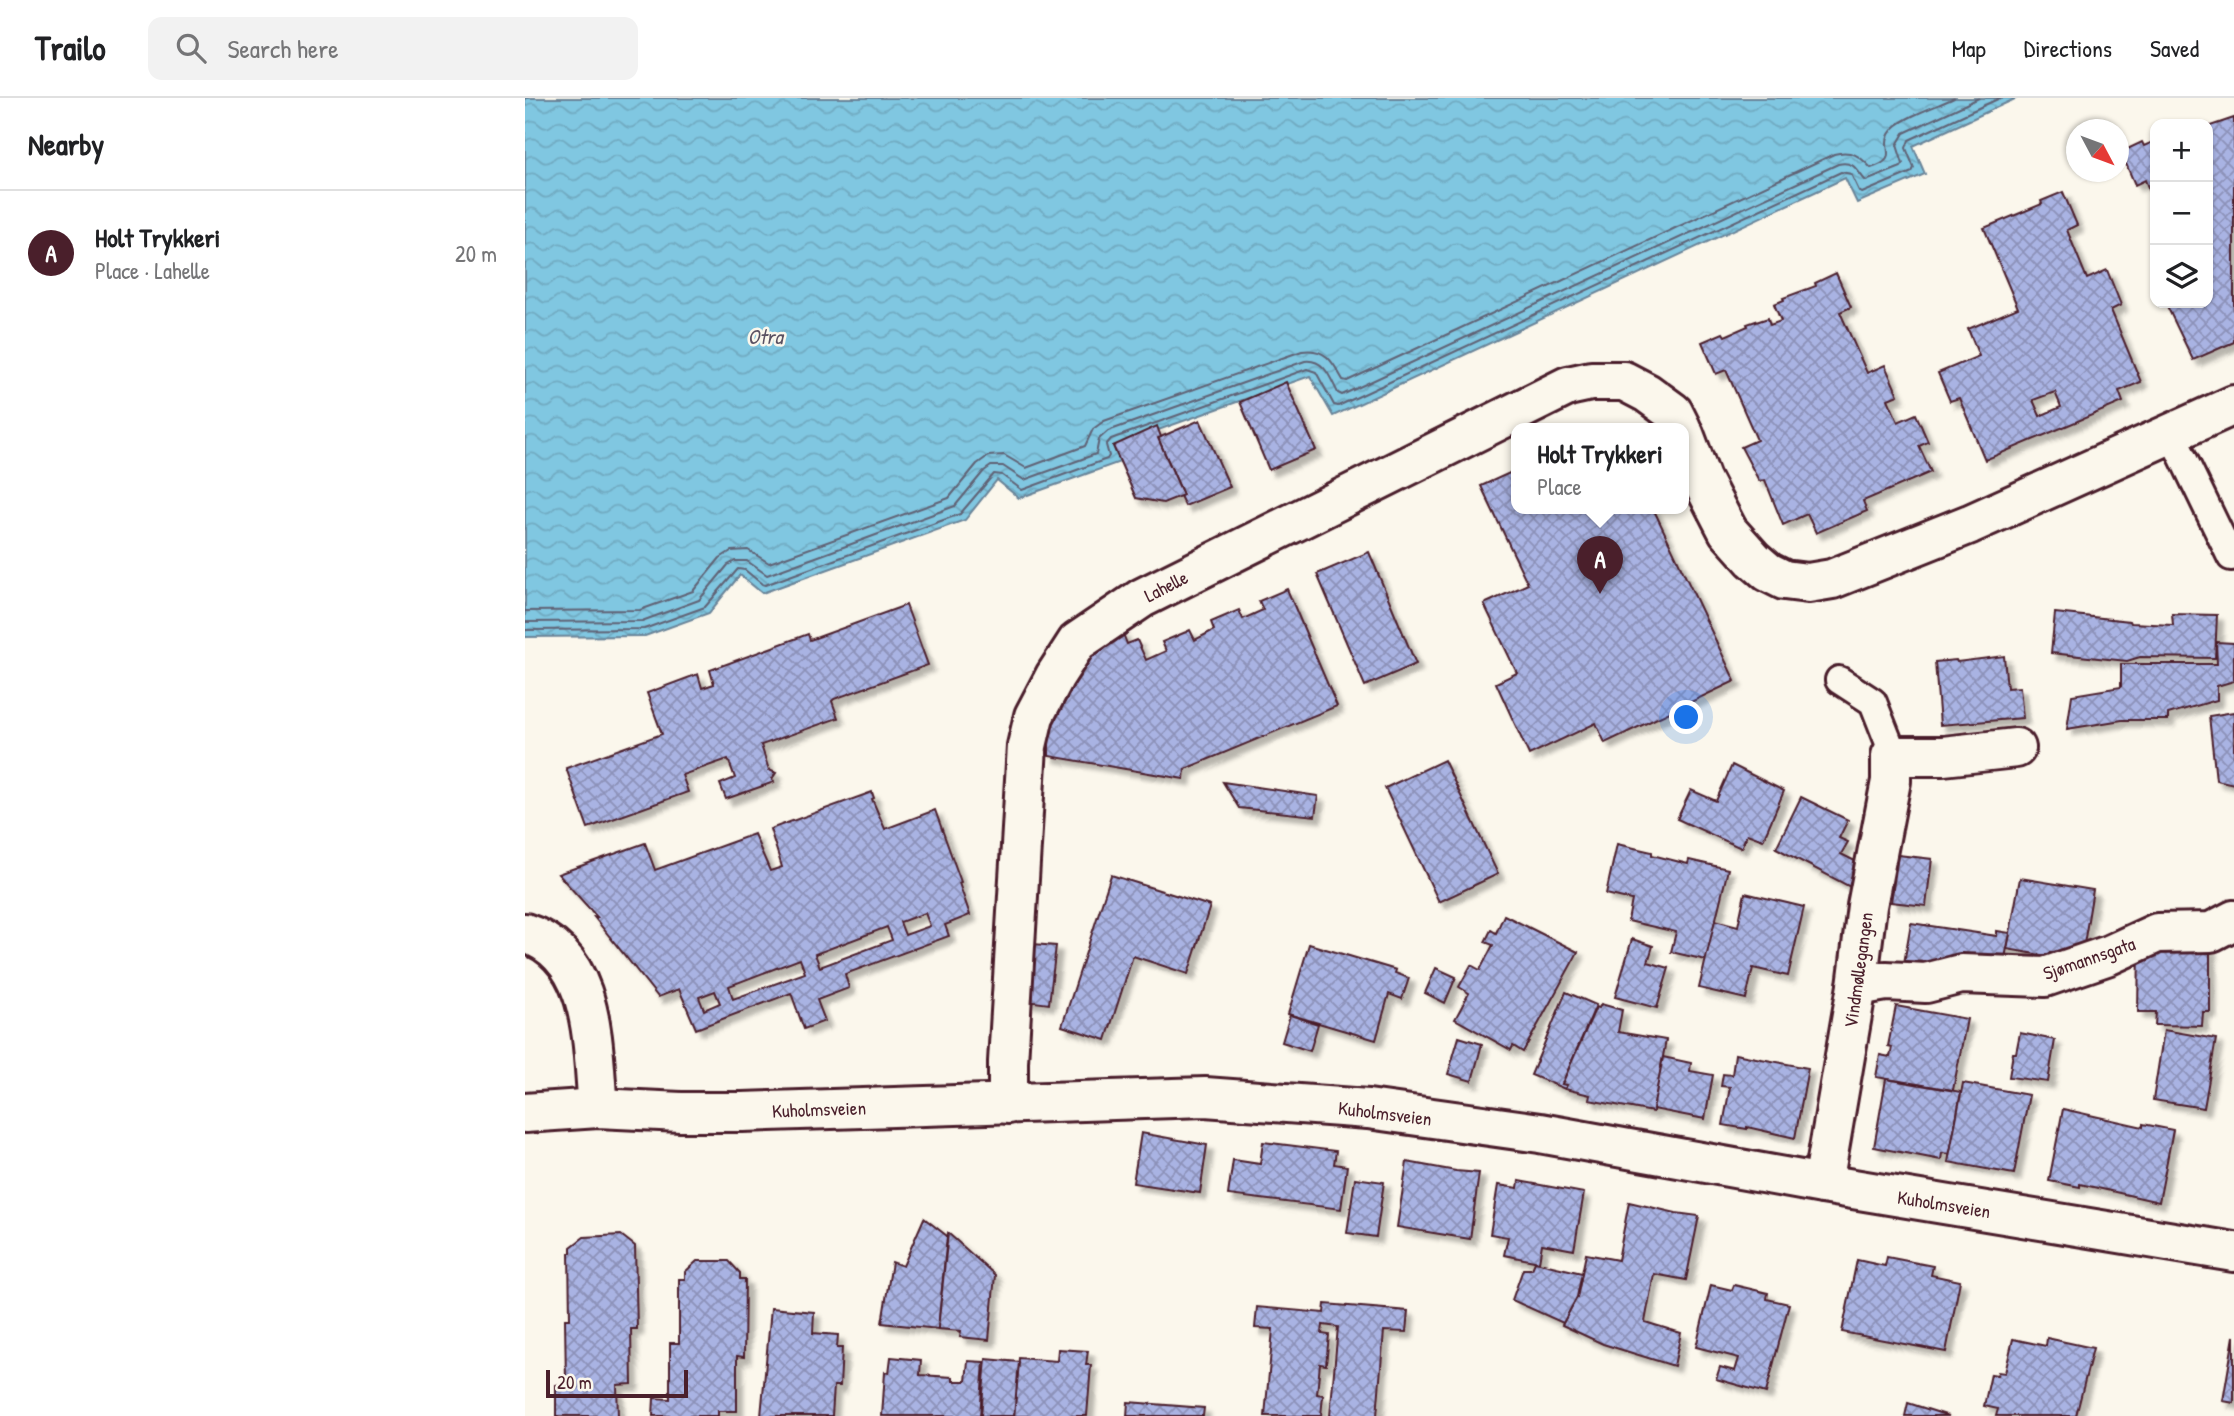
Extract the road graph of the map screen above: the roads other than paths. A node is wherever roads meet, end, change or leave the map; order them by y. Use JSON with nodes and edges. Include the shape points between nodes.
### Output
{"nodes":[{"id":1,"x":2234,"y":405,"type":"edge"},
{"id":2,"x":1678,"y":423,"type":"edge"},
{"id":3,"x":2171,"y":433,"type":"junction"},
{"id":4,"x":1689,"y":447,"type":"edge"},
{"id":5,"x":2231,"y":557,"type":"dead end"},
{"id":6,"x":1839,"y":680,"type":"dead end"},
{"id":7,"x":2017,"y":748,"type":"dead end"},
{"id":8,"x":1891,"y":756,"type":"junction"},
{"id":9,"x":2234,"y":920,"type":"edge"},
{"id":10,"x":525,"y":933,"type":"edge"},
{"id":11,"x":1857,"y":986,"type":"junction"},
{"id":12,"x":1008,"y":1104,"type":"junction"},
{"id":13,"x":598,"y":1108,"type":"junction"},
{"id":14,"x":525,"y":1113,"type":"edge"},
{"id":15,"x":1823,"y":1184,"type":"junction"},
{"id":16,"x":2234,"y":1252,"type":"edge"}],
"edges":[{"from":1,"to":3,"type":"street"},
{"from":2,"to":12,"type":"street","name":"Lahelle","via":[[1673,412],[1624,381],[1568,386],[1142,597],[1077,642],[1034,716],[1027,746]]},
{"from":3,"to":4,"type":"street","via":[[1970,524],[1832,579],[1808,583],[1768,572],[1728,531]]},
{"from":3,"to":5,"type":"lane"},
{"from":6,"to":8,"type":"lane","name":"Vindmøllegangen","via":[[1873,702]]},
{"from":7,"to":8,"type":"street"},
{"from":8,"to":11,"type":"street","name":"Vindmøllegangen","via":[[1891,781]]},
{"from":9,"to":11,"type":"street","name":"Sjømannsgata","via":[[2211,932],[2157,933],[2045,977],[1961,975],[1926,983],[1886,981]]},
{"from":10,"to":13,"type":"street","via":[[547,942],[576,975],[588,1014]]},
{"from":11,"to":15,"type":"street","name":"Vindmøllegangen"},
{"from":12,"to":13,"type":"street","name":"Kuholmsveien","via":[[742,1112]]},
{"from":12,"to":15,"type":"street","name":"Kuholmsveien","via":[[1205,1097],[1368,1110],[1541,1133]]},
{"from":13,"to":14,"type":"street","name":"Kuholmsveien"},
{"from":15,"to":16,"type":"street","name":"Kuholmsveien"}]}
